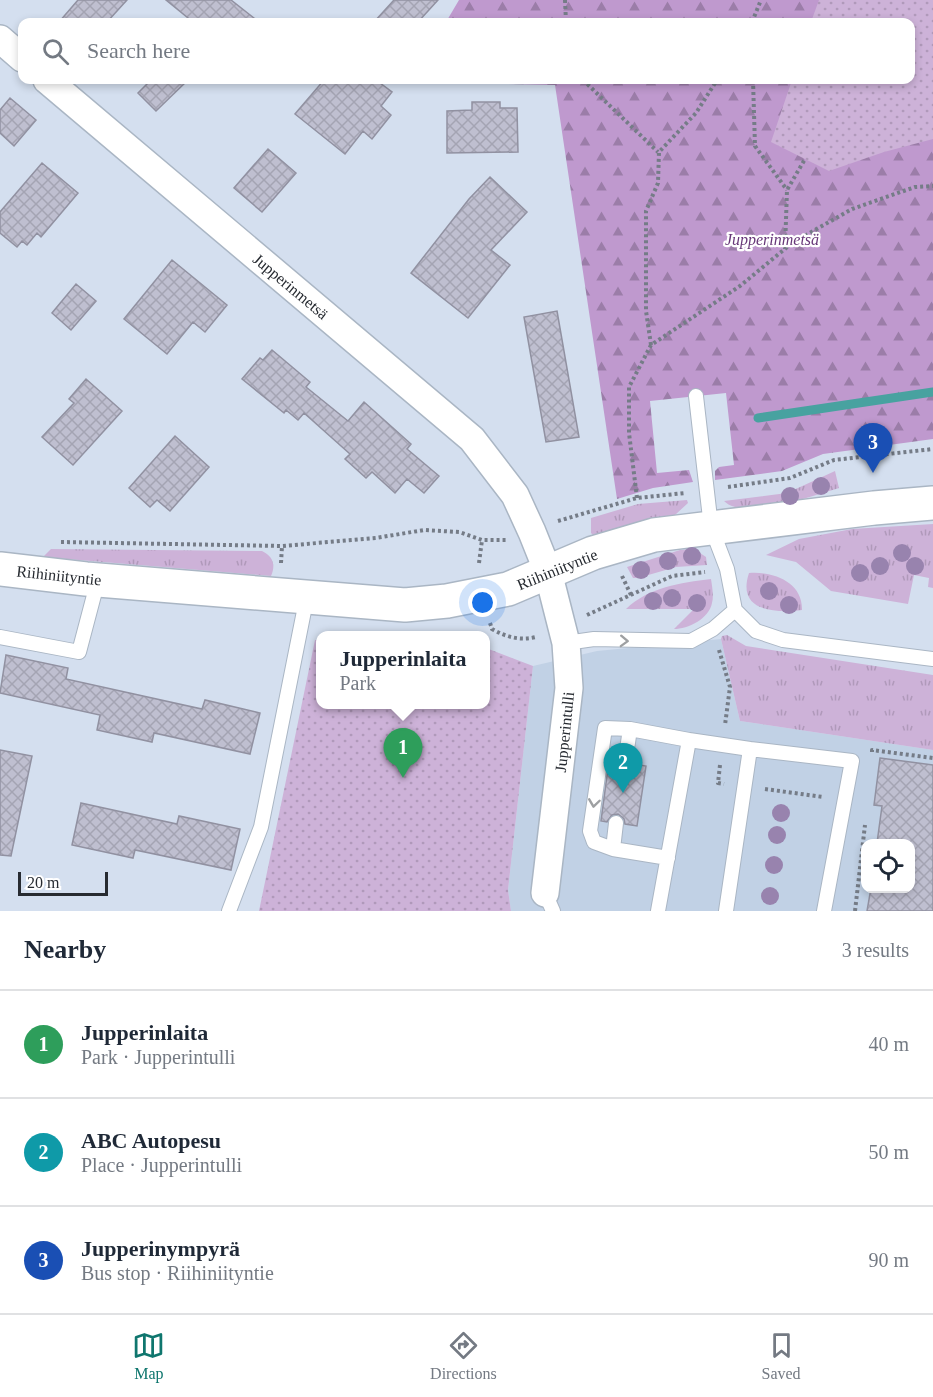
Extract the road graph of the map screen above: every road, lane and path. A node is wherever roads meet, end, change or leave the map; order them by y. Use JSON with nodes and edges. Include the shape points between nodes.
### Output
{"nodes":[{"id":1,"x":565,"y":0,"type":"edge"},
{"id":2,"x":761,"y":0,"type":"edge"},
{"id":3,"x":566,"y":18,"type":"edge"},
{"id":4,"x":754,"y":18,"type":"edge"},
{"id":5,"x":0,"y":39,"type":"edge"},
{"id":6,"x":18,"y":55,"type":"edge"},
{"id":7,"x":52,"y":84,"type":"edge"},
{"id":8,"x":587,"y":84,"type":"edge"},
{"id":9,"x":714,"y":84,"type":"edge"},
{"id":10,"x":753,"y":84,"type":"edge"},
{"id":11,"x":659,"y":152,"type":"junction"},
{"id":12,"x":805,"y":159,"type":"dead end"},
{"id":13,"x":933,"y":186,"type":"edge"},
{"id":14,"x":787,"y":190,"type":"junction"},
{"id":15,"x":785,"y":249,"type":"junction"},
{"id":16,"x":651,"y":345,"type":"junction"},
{"id":17,"x":696,"y":396,"type":"dead end"},
{"id":18,"x":933,"y":449,"type":"edge"},
{"id":19,"x":707,"y":491,"type":"junction"},
{"id":20,"x":637,"y":498,"type":"junction"},
{"id":21,"x":933,"y":503,"type":"edge"},
{"id":22,"x":711,"y":527,"type":"junction"},
{"id":23,"x":532,"y":532,"type":"junction"},
{"id":24,"x":60,"y":542,"type":"dead end"},
{"id":25,"x":0,"y":569,"type":"edge"},
{"id":26,"x":727,"y":569,"type":"junction"},
{"id":27,"x":548,"y":572,"type":"junction"},
{"id":28,"x":98,"y":580,"type":"junction"},
{"id":29,"x":307,"y":596,"type":"junction"},
{"id":30,"x":735,"y":610,"type":"junction"},
{"id":31,"x":713,"y":629,"type":"junction"},
{"id":32,"x":564,"y":634,"type":"junction"},
{"id":33,"x":0,"y":637,"type":"edge"},
{"id":34,"x":535,"y":638,"type":"dead end"},
{"id":35,"x":933,"y":659,"type":"edge"},
{"id":36,"x":630,"y":729,"type":"junction"},
{"id":37,"x":689,"y":740,"type":"junction"},
{"id":38,"x":722,"y":745,"type":"junction"},
{"id":39,"x":750,"y":749,"type":"junction"},
{"id":40,"x":933,"y":758,"type":"edge"},
{"id":41,"x":871,"y":760,"type":"dead end"},
{"id":42,"x":625,"y":763,"type":"dead end"},
{"id":43,"x":744,"y":787,"type":"junction"},
{"id":44,"x":845,"y":800,"type":"junction"},
{"id":45,"x":616,"y":823,"type":"dead end"},
{"id":46,"x":613,"y":849,"type":"junction"},
{"id":47,"x":668,"y":858,"type":"junction"},
{"id":48,"x":549,"y":902,"type":"edge"},
{"id":49,"x":230,"y":911,"type":"edge"},
{"id":50,"x":658,"y":911,"type":"edge"},
{"id":51,"x":726,"y":911,"type":"edge"},
{"id":52,"x":824,"y":911,"type":"edge"},
{"id":53,"x":855,"y":911,"type":"edge"}],
"edges":[{"from":1,"to":3,"type":"path"},
{"from":2,"to":4,"type":"path"},
{"from":5,"to":6,"type":"street"},
{"from":7,"to":23,"type":"street","name":"Jupperinmetsä","via":[[472,439],[515,495]]},
{"from":8,"to":11,"type":"path"},
{"from":9,"to":11,"type":"path","via":[[696,113]]},
{"from":10,"to":14,"type":"path","via":[[755,146]]},
{"from":11,"to":16,"type":"path","via":[[658,183],[646,211],[646,311]]},
{"from":12,"to":14,"type":"path"},
{"from":13,"to":15,"type":"path","via":[[915,187],[852,208]]},
{"from":14,"to":15,"type":"path"},
{"from":15,"to":16,"type":"path","via":[[740,286]]},
{"from":16,"to":20,"type":"path","via":[[629,387],[629,433]]},
{"from":17,"to":19,"type":"lane"},
{"from":18,"to":19,"type":"path","via":[[834,460],[790,478]]},
{"from":19,"to":20,"type":"path"},
{"from":19,"to":22,"type":"lane"},
{"from":20,"to":23,"type":"path"},
{"from":21,"to":22,"type":"main road","name":"Riihiniityntie"},
{"from":22,"to":26,"type":"lane"},
{"from":22,"to":27,"type":"main road","name":"Riihiniityntie","via":[[654,535],[593,553]]},
{"from":23,"to":24,"type":"path","via":[[499,541],[445,530],[424,530],[282,546]]},
{"from":23,"to":27,"type":"street","name":"Jupperinmetsä"},
{"from":25,"to":28,"type":"main road","name":"Riihiniityntie"},
{"from":26,"to":30,"type":"lane"},
{"from":26,"to":32,"type":"path","via":[[672,576]]},
{"from":27,"to":29,"type":"main road","name":"Riihiniityntie","via":[[508,589],[447,601],[405,605]]},
{"from":27,"to":32,"type":"street","name":"Jupperintulli"},
{"from":28,"to":29,"type":"main road","name":"Riihiniityntie"},
{"from":28,"to":33,"type":"lane","via":[[79,652]]},
{"from":29,"to":49,"type":"lane","via":[[261,827]]},
{"from":30,"to":31,"type":"lane"},
{"from":30,"to":35,"type":"lane","via":[[756,631],[783,640]]},
{"from":32,"to":31,"type":"lane","one_way":true,"via":[[594,639],[691,641]]},
{"from":31,"to":38,"type":"path","via":[[730,687]]},
{"from":32,"to":34,"type":"path"},
{"from":32,"to":48,"type":"street","name":"Jupperintulli","via":[[569,688]]},
{"from":36,"to":37,"type":"lane"},
{"from":36,"to":42,"type":"lane"},
{"from":36,"to":46,"type":"lane","one_way":true,"via":[[605,728],[590,831],[594,842]]},
{"from":37,"to":38,"type":"lane"},
{"from":37,"to":47,"type":"lane"},
{"from":38,"to":39,"type":"lane"},
{"from":38,"to":43,"type":"path","via":[[718,783]]},
{"from":39,"to":43,"type":"lane"},
{"from":39,"to":44,"type":"lane","via":[[852,761]]},
{"from":40,"to":41,"type":"path","via":[[872,750]]},
{"from":43,"to":44,"type":"path"},
{"from":43,"to":51,"type":"lane"},
{"from":44,"to":52,"type":"lane"},
{"from":44,"to":53,"type":"path","via":[[868,802]]},
{"from":45,"to":46,"type":"lane"},
{"from":46,"to":47,"type":"lane"},
{"from":47,"to":50,"type":"lane"}]}
